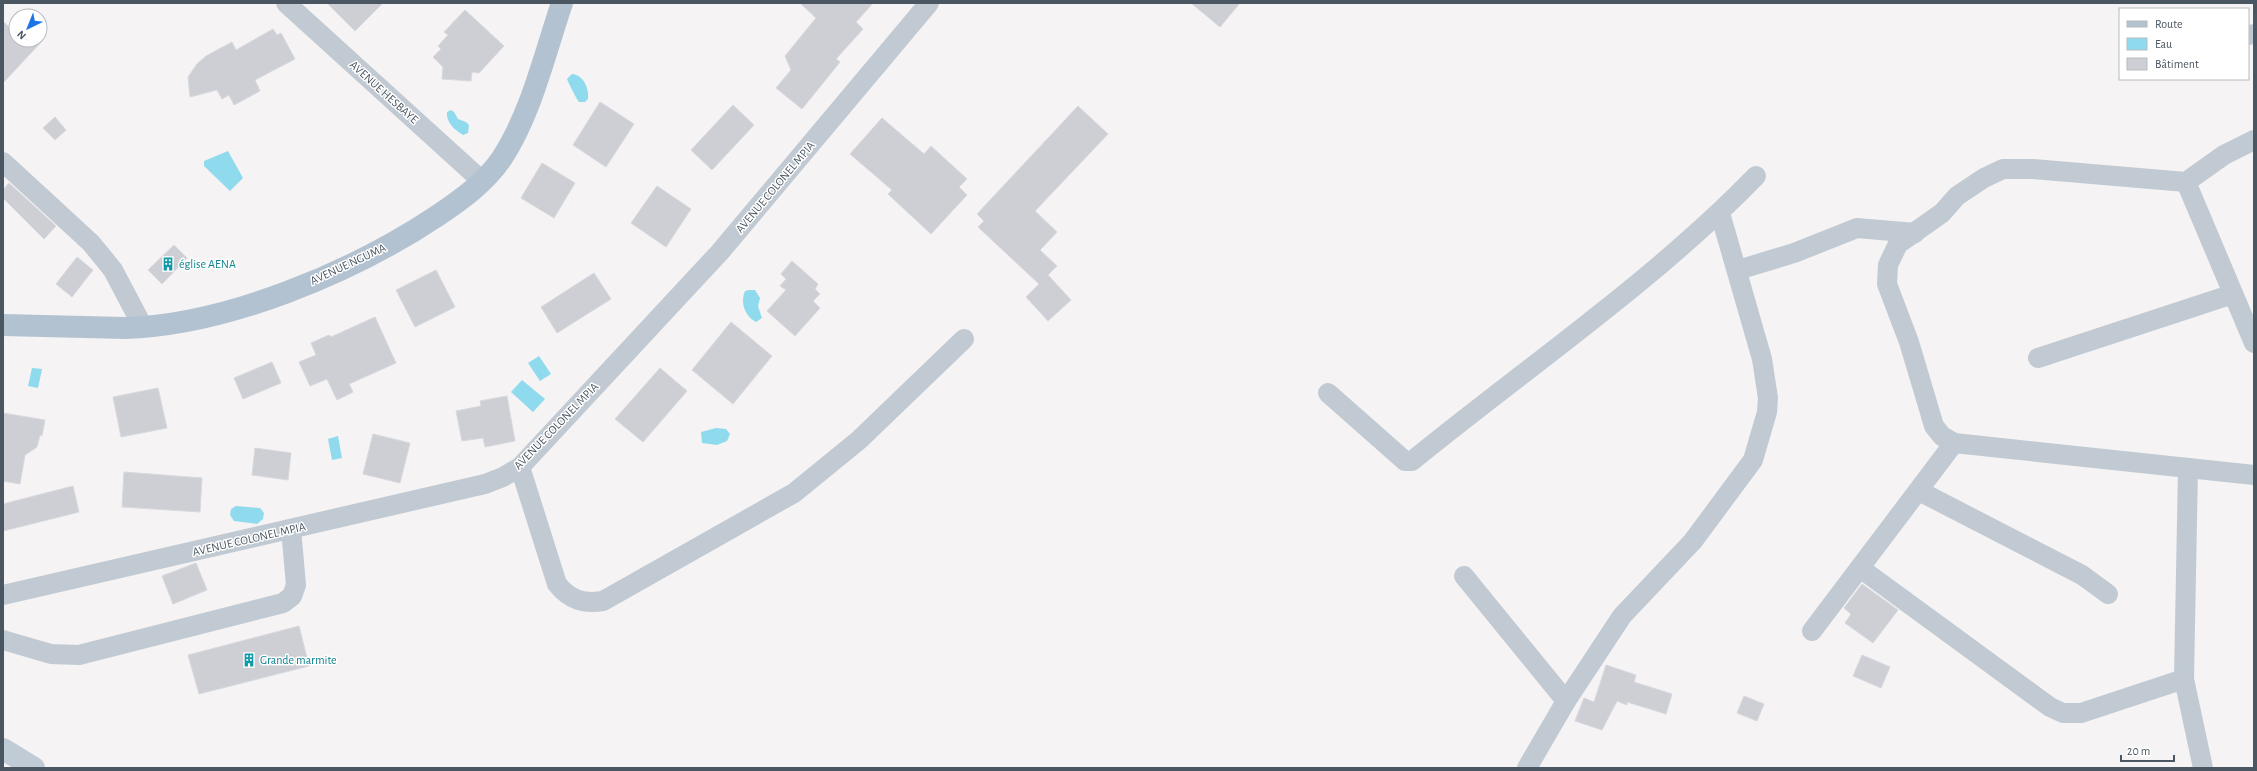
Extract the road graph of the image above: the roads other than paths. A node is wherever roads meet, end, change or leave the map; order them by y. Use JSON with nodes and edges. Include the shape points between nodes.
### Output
{"nodes":[{"id":1,"x":286,"y":3,"type":"edge"},
{"id":2,"x":562,"y":3,"type":"edge"},
{"id":3,"x":929,"y":3,"type":"edge"},
{"id":4,"x":2254,"y":140,"type":"edge"},
{"id":5,"x":3,"y":162,"type":"edge"},
{"id":6,"x":1756,"y":176,"type":"dead end"},
{"id":7,"x":482,"y":182,"type":"junction"},
{"id":8,"x":2186,"y":182,"type":"junction"},
{"id":9,"x":1720,"y":213,"type":"junction"},
{"id":10,"x":1916,"y":233,"type":"junction"},
{"id":11,"x":1738,"y":270,"type":"junction"},
{"id":12,"x":2233,"y":294,"type":"junction"},
{"id":13,"x":3,"y":325,"type":"edge"},
{"id":14,"x":143,"y":327,"type":"junction"},
{"id":15,"x":964,"y":339,"type":"dead end"},
{"id":16,"x":2254,"y":343,"type":"edge"},
{"id":17,"x":2038,"y":358,"type":"dead end"},
{"id":18,"x":1328,"y":393,"type":"dead end"},
{"id":19,"x":1954,"y":443,"type":"junction"},
{"id":20,"x":520,"y":467,"type":"junction"},
{"id":21,"x":2188,"y":468,"type":"junction"},
{"id":22,"x":2254,"y":475,"type":"edge"},
{"id":23,"x":1918,"y":491,"type":"junction"},
{"id":24,"x":291,"y":529,"type":"junction"},
{"id":25,"x":1860,"y":568,"type":"junction"},
{"id":26,"x":1464,"y":576,"type":"dead end"},
{"id":27,"x":2108,"y":594,"type":"dead end"},
{"id":28,"x":3,"y":595,"type":"edge"},
{"id":29,"x":1812,"y":631,"type":"dead end"},
{"id":30,"x":3,"y":640,"type":"edge"},
{"id":31,"x":2184,"y":679,"type":"junction"},
{"id":32,"x":1566,"y":701,"type":"junction"},
{"id":33,"x":3,"y":749,"type":"edge"},
{"id":34,"x":34,"y":768,"type":"edge"},
{"id":35,"x":1527,"y":768,"type":"edge"},
{"id":36,"x":2203,"y":768,"type":"edge"}],
"edges":[{"from":1,"to":7,"type":"street","name":"AVENUE HESBAYE"},
{"from":2,"to":7,"type":"main road","name":"AVENUE NGUMA","via":[[538,77],[513,139],[502,158]]},
{"from":3,"to":20,"type":"street","name":"AVENUE COLONEL MPIA","via":[[720,252]]},
{"from":4,"to":8,"type":"street","via":[[2224,154]]},
{"from":5,"to":14,"type":"street","via":[[91,243],[113,270]]},
{"from":6,"to":9,"type":"street"},
{"from":7,"to":14,"type":"main road","name":"AVENUE NGUMA","via":[[416,230],[372,254],[292,290],[254,304]]},
{"from":8,"to":10,"type":"street","via":[[2033,169],[2004,169],[1984,178],[1957,196],[1942,213]]},
{"from":8,"to":12,"type":"street"},
{"from":9,"to":11,"type":"street"},
{"from":9,"to":18,"type":"street","via":[[1598,315],[1412,461],[1405,461]]},
{"from":10,"to":11,"type":"street","via":[[1857,228],[1794,253]]},
{"from":10,"to":19,"type":"street","via":[[1898,244],[1888,265],[1887,284],[1909,342],[1934,426],[1942,436]]},
{"from":11,"to":32,"type":"street","via":[[1762,359],[1768,398],[1767,412],[1753,460],[1693,541],[1622,616]]},
{"from":12,"to":16,"type":"street"},
{"from":12,"to":17,"type":"street"},
{"from":13,"to":14,"type":"main road","name":"AVENUE NGUMA"},
{"from":15,"to":20,"type":"street","via":[[859,440],[794,494],[603,601],[577,601],[565,594],[557,584]]},
{"from":19,"to":21,"type":"street"},
{"from":19,"to":23,"type":"street"},
{"from":20,"to":24,"type":"street","name":"AVENUE COLONEL MPIA","via":[[485,484]]},
{"from":21,"to":22,"type":"street"},
{"from":21,"to":31,"type":"street"},
{"from":23,"to":25,"type":"street"},
{"from":23,"to":27,"type":"street","via":[[2082,575]]},
{"from":24,"to":28,"type":"street","name":"AVENUE COLONEL MPIA"},
{"from":24,"to":30,"type":"street","via":[[296,586],[292,596],[283,603],[79,655],[51,654]]},
{"from":25,"to":29,"type":"street"},
{"from":25,"to":31,"type":"street","via":[[2050,707],[2063,713],[2081,713]]},
{"from":26,"to":32,"type":"street"},
{"from":31,"to":36,"type":"street"},
{"from":32,"to":35,"type":"street"},
{"from":33,"to":34,"type":"street"}]}
